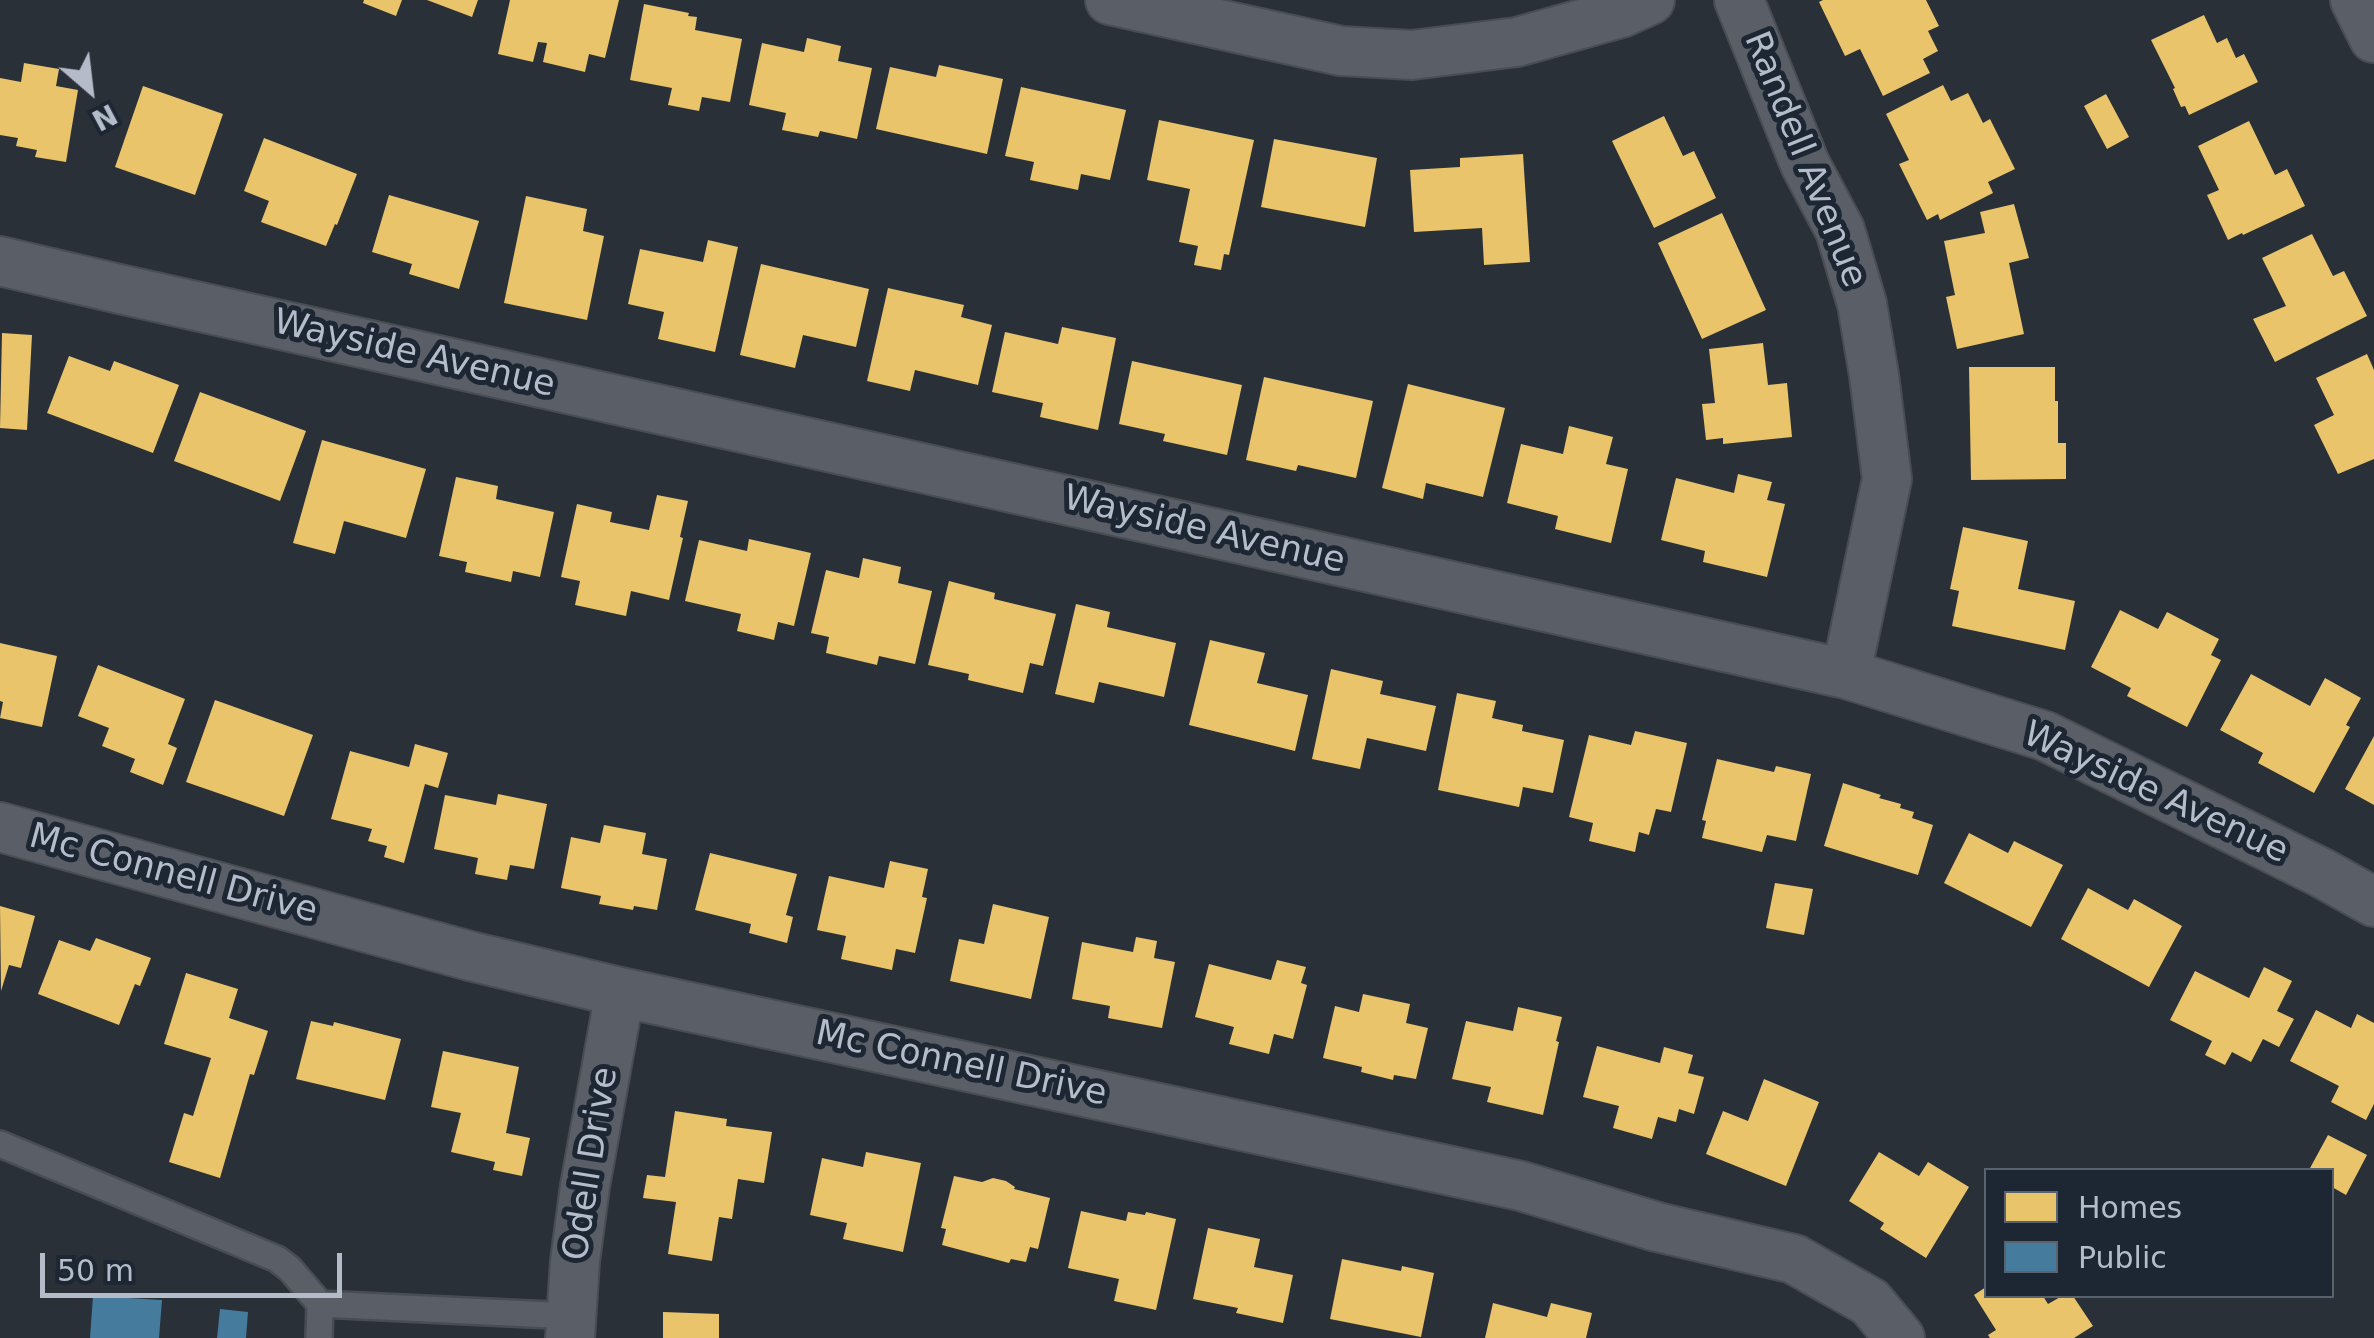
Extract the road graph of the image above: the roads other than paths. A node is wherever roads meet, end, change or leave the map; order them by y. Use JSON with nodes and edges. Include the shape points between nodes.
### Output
{"nodes":[{"id":1,"x":1110,"y":0,"type":"edge"},
{"id":2,"x":1650,"y":0,"type":"edge"},
{"id":3,"x":1739,"y":0,"type":"edge"},
{"id":4,"x":2355,"y":0,"type":"edge"},
{"id":5,"x":2374,"y":38,"type":"edge"},
{"id":6,"x":0,"y":261,"type":"edge"},
{"id":7,"x":1846,"y":674,"type":"junction"},
{"id":8,"x":0,"y":827,"type":"edge"},
{"id":9,"x":2374,"y":902,"type":"edge"},
{"id":10,"x":620,"y":992,"type":"junction"},
{"id":11,"x":0,"y":1144,"type":"edge"},
{"id":12,"x":320,"y":1304,"type":"junction"},
{"id":13,"x":571,"y":1327,"type":"edge"},
{"id":14,"x":319,"y":1338,"type":"edge"},
{"id":15,"x":1900,"y":1338,"type":"edge"}],
"edges":[{"from":1,"to":2,"type":"street","via":[[1341,51],[1412,55],[1516,42]]},
{"from":3,"to":7,"type":"street","name":"Randell Avenue","via":[[1804,164],[1840,230],[1874,375],[1887,480]]},
{"from":4,"to":5,"type":"street"},
{"from":6,"to":7,"type":"street","name":"Wayside Avenue"},
{"from":7,"to":9,"type":"street","name":"Wayside Avenue","via":[[2045,736]]},
{"from":8,"to":10,"type":"street","name":"Mc Connell Drive"},
{"from":10,"to":13,"type":"street","name":"Odell Drive","via":[[585,1186]]},
{"from":10,"to":15,"type":"street","name":"Mc Connell Drive","via":[[1521,1186],[1794,1259],[1870,1302]]},
{"from":11,"to":12,"type":"lane","via":[[277,1259]]},
{"from":12,"to":13,"type":"lane"},
{"from":12,"to":14,"type":"lane"}]}
